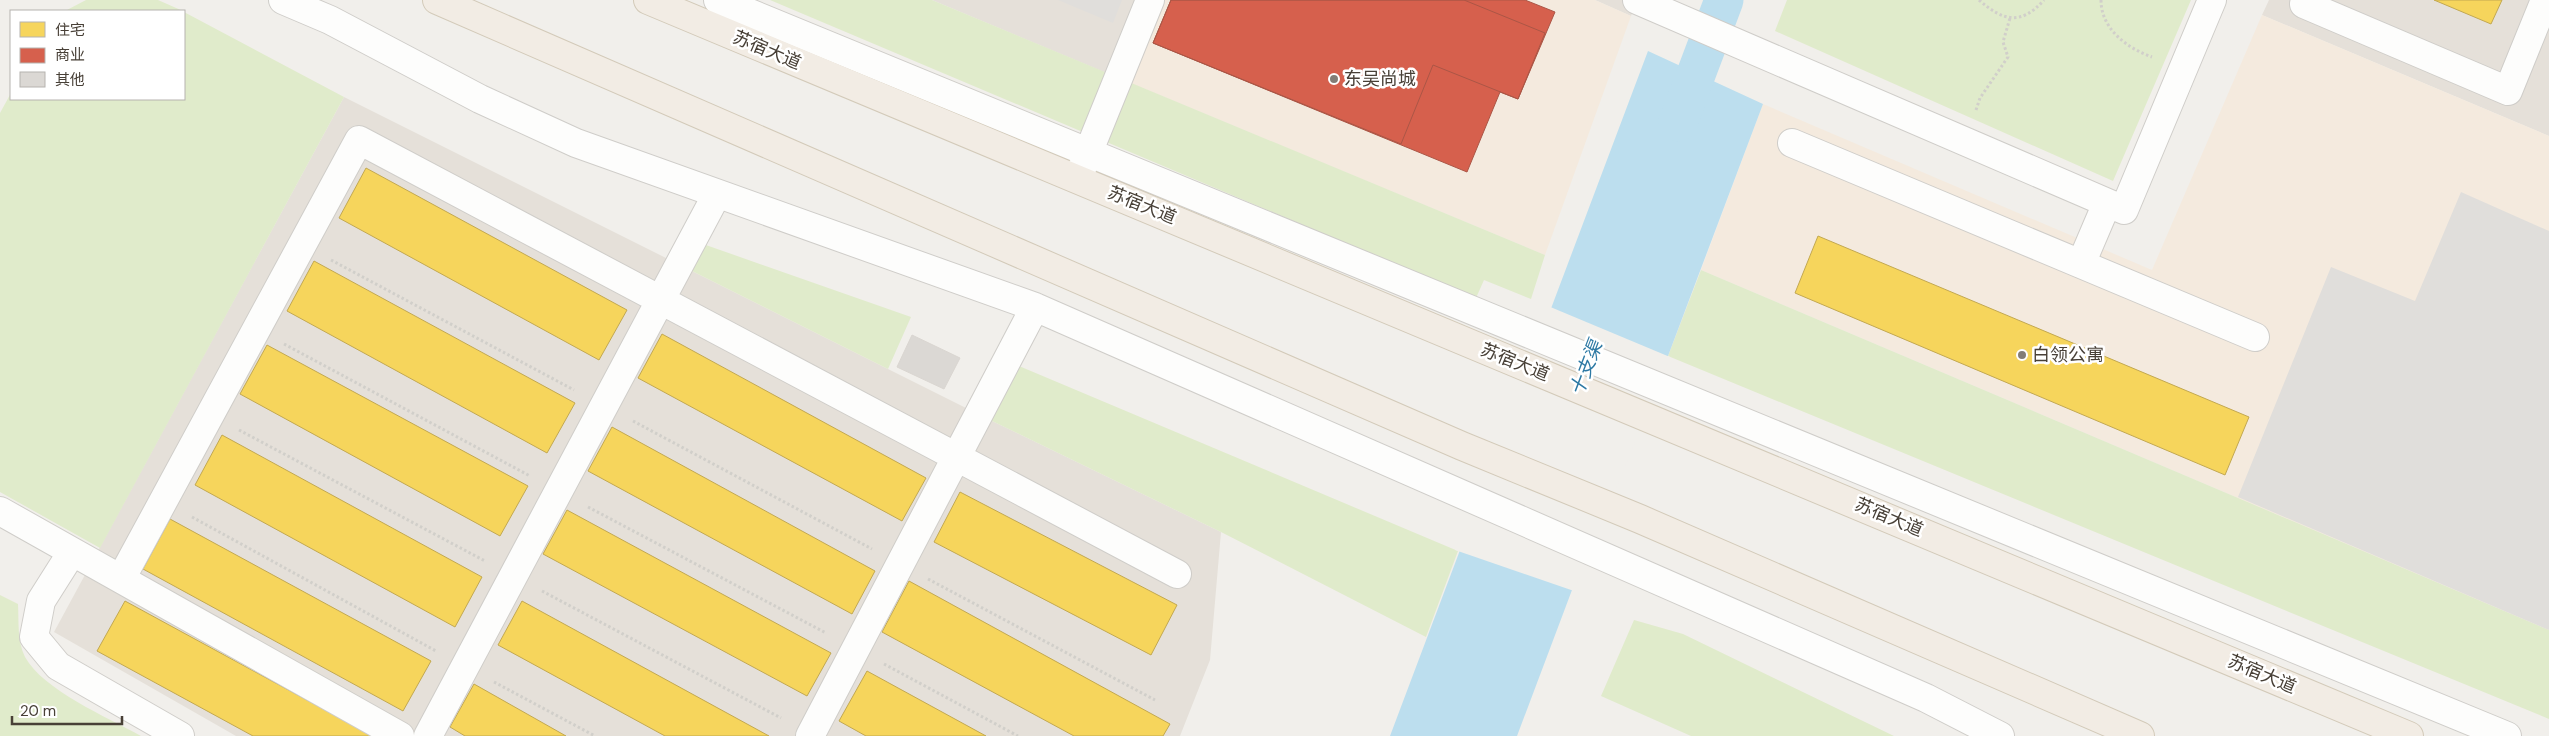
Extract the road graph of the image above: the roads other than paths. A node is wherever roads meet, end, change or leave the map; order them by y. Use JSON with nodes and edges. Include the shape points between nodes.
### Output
{"nodes":[{"id":1,"x":284,"y":0,"type":"edge"},
{"id":2,"x":437,"y":0,"type":"edge"},
{"id":3,"x":648,"y":0,"type":"edge"},
{"id":4,"x":718,"y":0,"type":"edge"},
{"id":5,"x":1150,"y":0,"type":"edge"},
{"id":6,"x":2212,"y":0,"type":"edge"},
{"id":7,"x":2306,"y":0,"type":"edge"},
{"id":8,"x":2545,"y":0,"type":"edge"},
{"id":9,"x":1644,"y":3,"type":"edge"},
{"id":10,"x":1792,"y":143,"type":"dead end"},
{"id":11,"x":1088,"y":152,"type":"junction"},
{"id":12,"x":1078,"y":178,"type":"junction"},
{"id":13,"x":717,"y":194,"type":"junction"},
{"id":14,"x":2107,"y":203,"type":"junction"},
{"id":15,"x":2081,"y":264,"type":"junction"},
{"id":16,"x":660,"y":300,"type":"junction"},
{"id":17,"x":1035,"y":307,"type":"junction"},
{"id":18,"x":2255,"y":337,"type":"dead end"},
{"id":19,"x":956,"y":457,"type":"junction"},
{"id":20,"x":0,"y":511,"type":"edge"},
{"id":21,"x":72,"y":552,"type":"junction"},
{"id":22,"x":1177,"y":574,"type":"dead end"},
{"id":23,"x":121,"y":579,"type":"junction"},
{"id":24,"x":180,"y":736,"type":"edge"},
{"id":25,"x":400,"y":736,"type":"edge"},
{"id":26,"x":428,"y":736,"type":"edge"},
{"id":27,"x":810,"y":736,"type":"edge"},
{"id":28,"x":2000,"y":736,"type":"edge"},
{"id":29,"x":2140,"y":736,"type":"edge"},
{"id":30,"x":2409,"y":736,"type":"edge"},
{"id":31,"x":2507,"y":736,"type":"edge"}],
"edges":[{"from":1,"to":13,"type":"lane","via":[[567,139]]},
{"from":2,"to":29,"type":"main road","via":[[1462,446]]},
{"from":3,"to":12,"type":"main road","name":"苏宿大道"},
{"from":4,"to":11,"type":"lane"},
{"from":5,"to":11,"type":"lane"},
{"from":6,"to":14,"type":"lane","via":[[2124,210]]},
{"from":7,"to":8,"type":"lane","via":[[2304,4],[2508,91]]},
{"from":9,"to":14,"type":"lane"},
{"from":10,"to":15,"type":"lane"},
{"from":11,"to":12,"type":"lane"},
{"from":11,"to":31,"type":"lane"},
{"from":12,"to":30,"type":"main road","name":"苏宿大道"},
{"from":13,"to":16,"type":"lane"},
{"from":13,"to":17,"type":"lane"},
{"from":14,"to":15,"type":"lane"},
{"from":15,"to":18,"type":"lane"},
{"from":16,"to":19,"type":"lane"},
{"from":16,"to":23,"type":"lane","via":[[359,140]]},
{"from":16,"to":26,"type":"lane"},
{"from":17,"to":19,"type":"lane"},
{"from":17,"to":28,"type":"lane","via":[[1926,698]]},
{"from":19,"to":22,"type":"lane"},
{"from":19,"to":27,"type":"lane"},
{"from":20,"to":21,"type":"lane"},
{"from":21,"to":23,"type":"lane"},
{"from":21,"to":24,"type":"lane","via":[[41,601],[34,637],[58,666]]},
{"from":23,"to":25,"type":"lane"}]}
